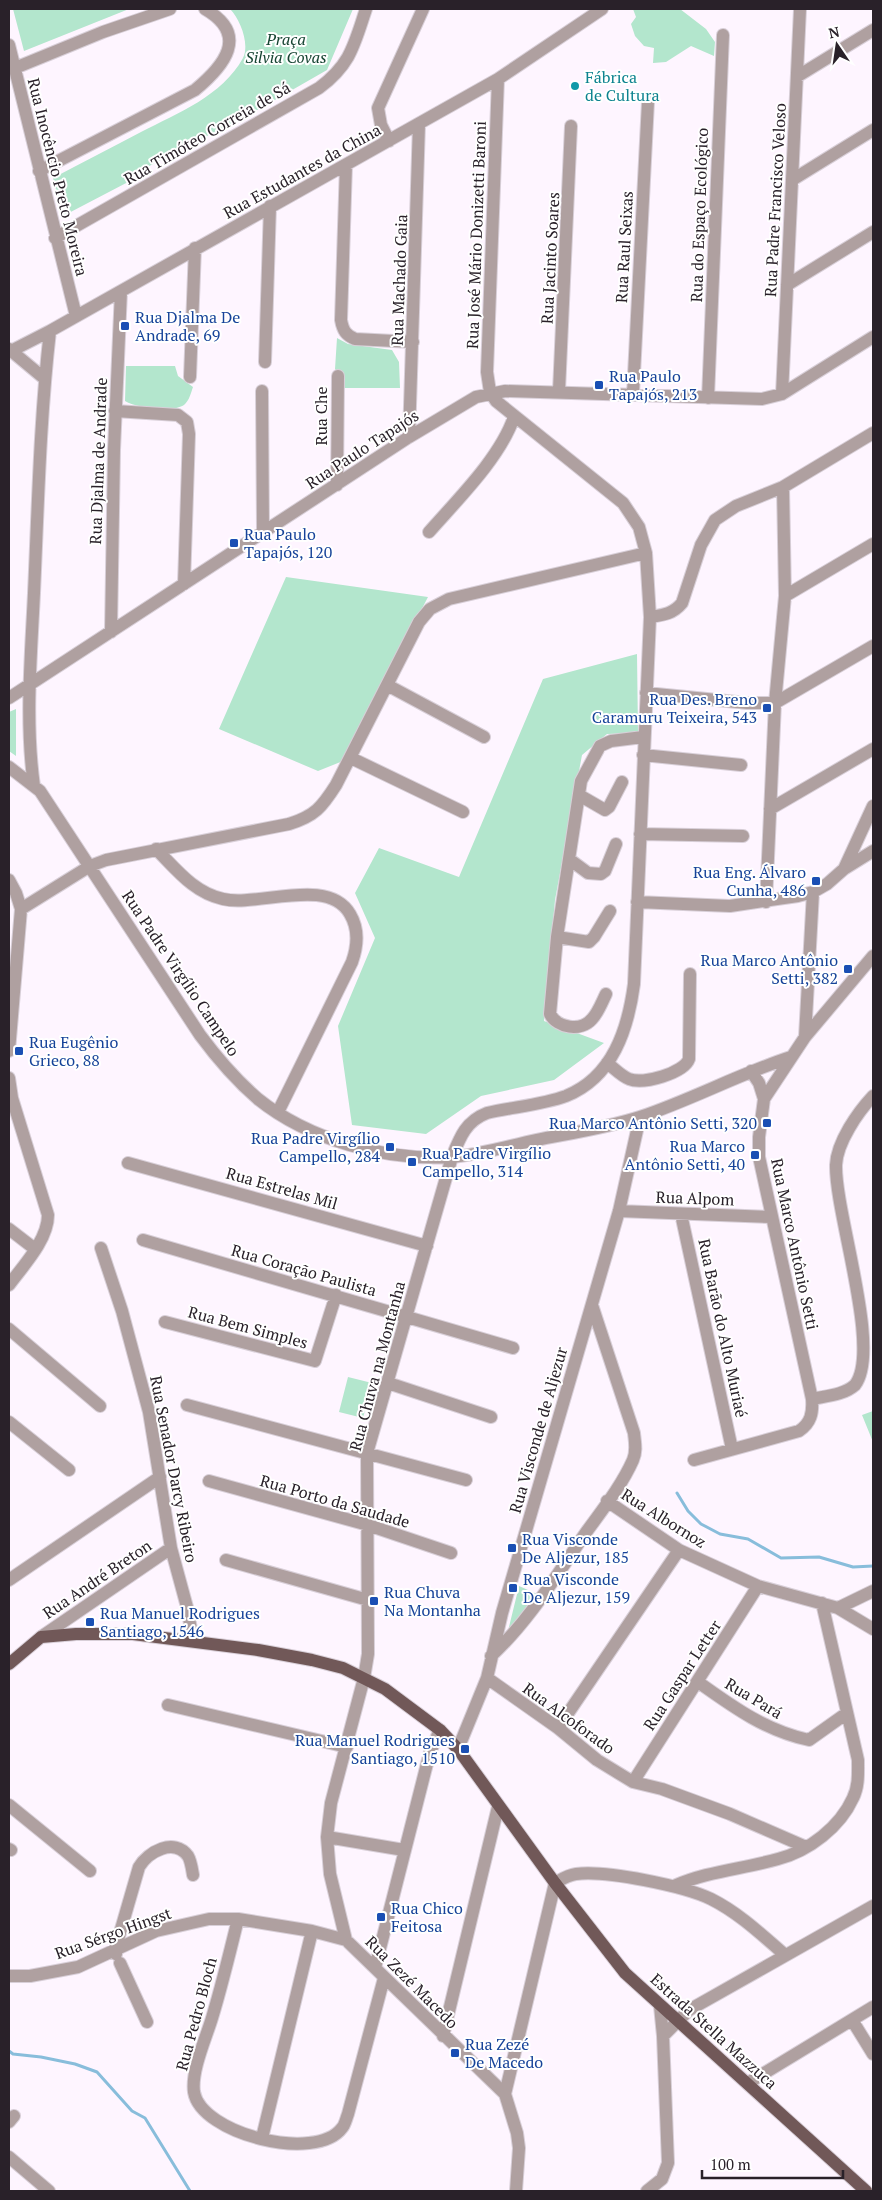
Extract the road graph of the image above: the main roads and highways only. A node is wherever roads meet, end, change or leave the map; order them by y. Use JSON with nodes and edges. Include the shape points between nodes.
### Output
{"nodes":[{"id":1,"x":9,"y":1664,"type":"edge"},
{"id":2,"x":866,"y":2191,"type":"edge"}],
"edges":[{"from":1,"to":2,"type":"main road","name":"Estrada Stella Mazzuca","via":[[41,1637],[132,1634],[193,1640],[312,1660],[343,1668],[385,1689],[440,1730],[458,1749],[498,1807],[625,1972]]}]}
